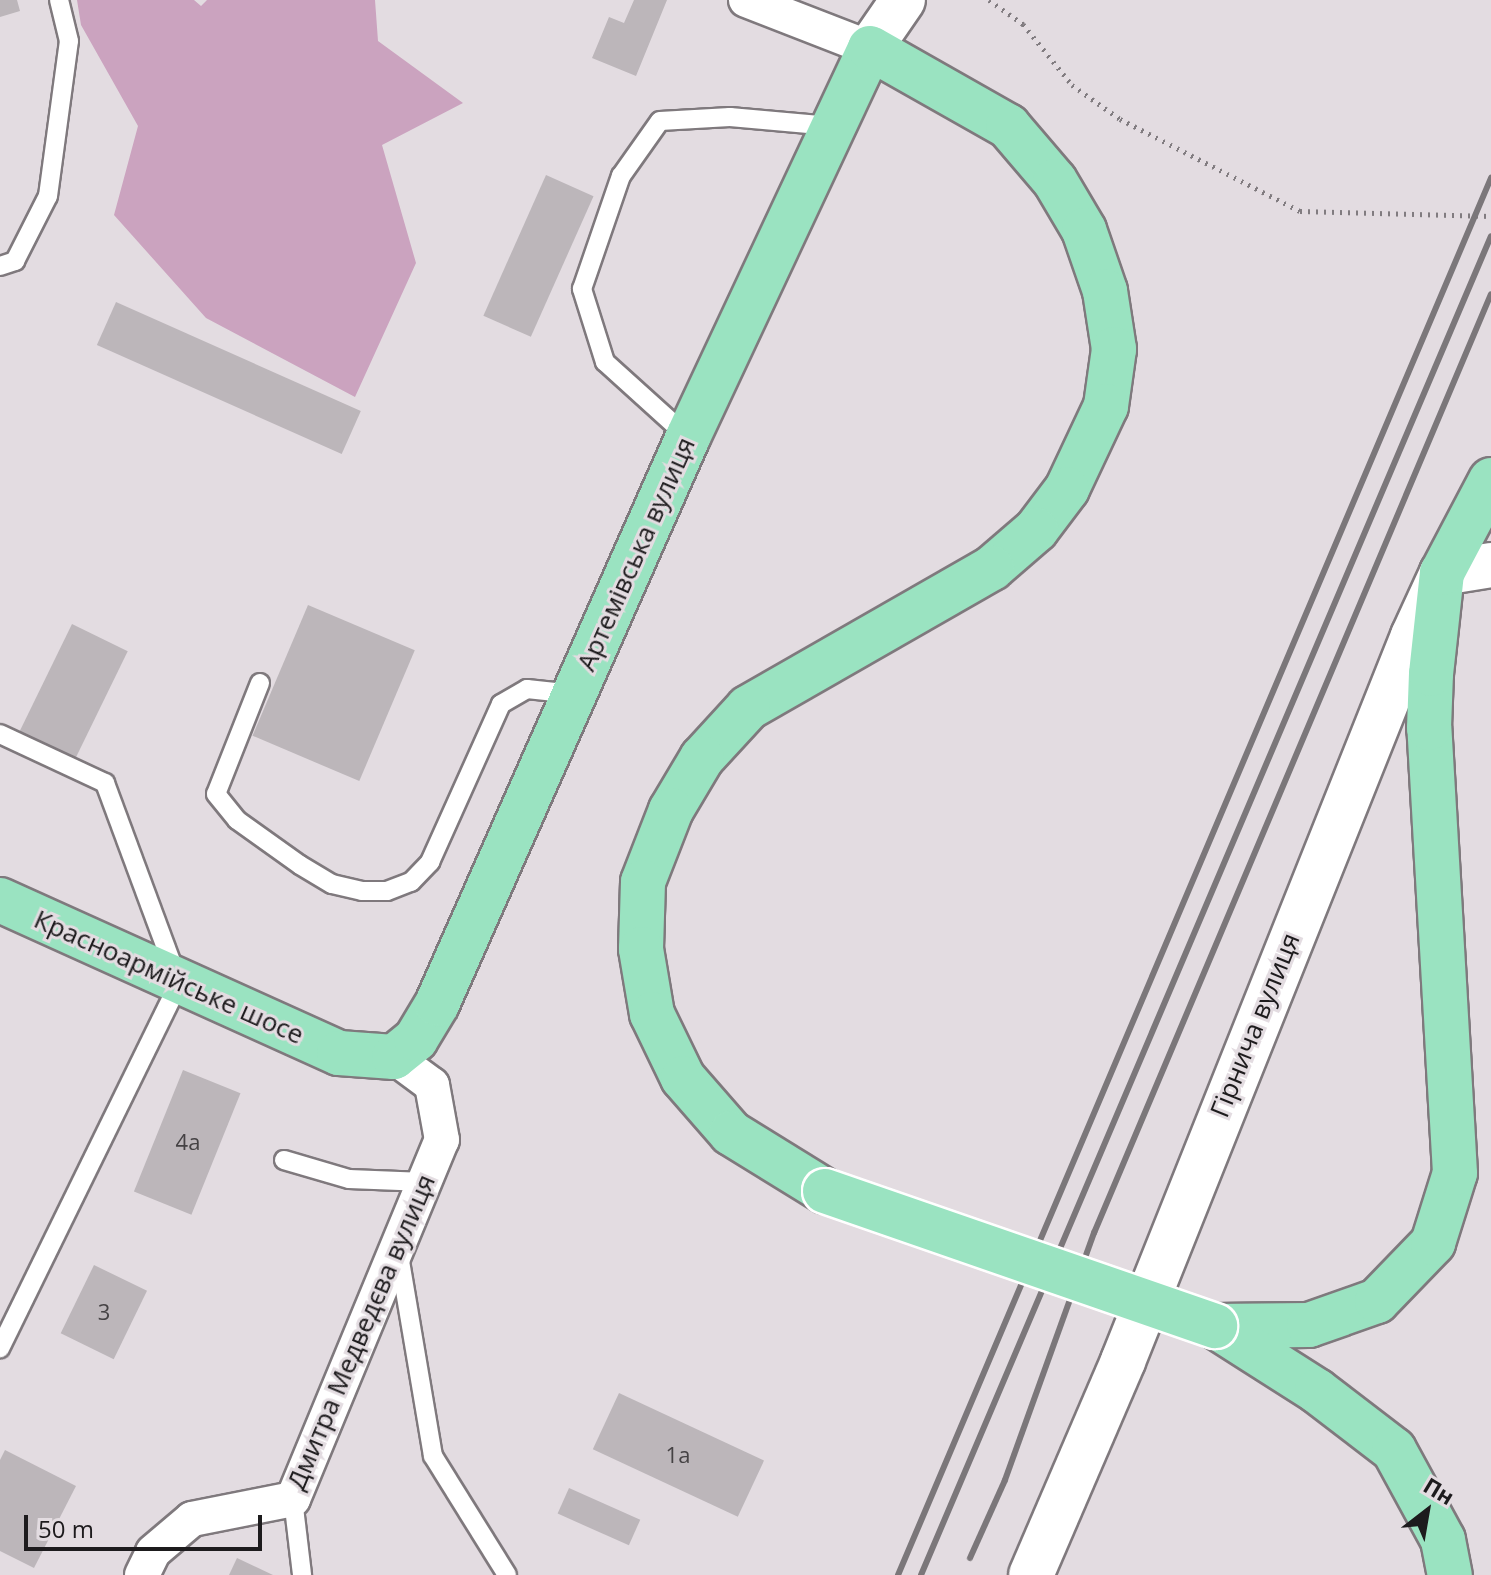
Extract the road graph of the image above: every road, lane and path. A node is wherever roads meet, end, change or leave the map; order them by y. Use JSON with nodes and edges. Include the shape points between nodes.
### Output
{"nodes":[{"id":1,"x":59,"y":0,"type":"edge"},
{"id":2,"x":746,"y":0,"type":"edge"},
{"id":3,"x":903,"y":0,"type":"edge"},
{"id":4,"x":989,"y":0,"type":"edge"},
{"id":5,"x":870,"y":48,"type":"junction"},
{"id":6,"x":831,"y":126,"type":"junction"},
{"id":7,"x":1491,"y":216,"type":"edge"},
{"id":8,"x":0,"y":266,"type":"edge"},
{"id":9,"x":688,"y":437,"type":"junction"},
{"id":10,"x":1491,"y":480,"type":"edge"},
{"id":11,"x":1491,"y":565,"type":"edge"},
{"id":12,"x":1442,"y":573,"type":"junction"},
{"id":13,"x":260,"y":683,"type":"dead end"},
{"id":14,"x":574,"y":694,"type":"junction"},
{"id":15,"x":0,"y":734,"type":"edge"},
{"id":16,"x":0,"y":900,"type":"edge"},
{"id":17,"x":179,"y":983,"type":"junction"},
{"id":18,"x":394,"y":1057,"type":"junction"},
{"id":19,"x":284,"y":1160,"type":"dead end"},
{"id":20,"x":425,"y":1182,"type":"junction"},
{"id":21,"x":398,"y":1248,"type":"junction"},
{"id":22,"x":1215,"y":1326,"type":"junction"},
{"id":23,"x":0,"y":1349,"type":"edge"},
{"id":24,"x":293,"y":1499,"type":"junction"},
{"id":25,"x":142,"y":1575,"type":"edge"},
{"id":26,"x":302,"y":1575,"type":"edge"},
{"id":27,"x":507,"y":1575,"type":"edge"},
{"id":28,"x":1031,"y":1575,"type":"edge"},
{"id":29,"x":1450,"y":1575,"type":"edge"}],
"edges":[{"from":1,"to":8,"type":"lane","via":[[69,41],[48,196],[15,261]]},
{"from":2,"to":5,"type":"street"},
{"from":3,"to":5,"type":"main road","name":"Артемівська вулиця"},
{"from":4,"to":7,"type":"path","via":[[1023,24],[1072,85],[1120,119],[1300,211]]},
{"from":5,"to":6,"type":"main road","name":"Артемівська вулиця"},
{"from":5,"to":22,"type":"main road","bridge":true,"via":[[1008,126],[1055,181],[1084,230],[1105,291],[1114,349],[1106,406],[1067,489],[1036,530],[992,568],[748,708],[702,758],[671,810],[643,882],[641,949],[652,1014],[683,1078],[731,1133],[825,1191]]},
{"from":6,"to":9,"type":"main road","name":"Артемівська вулиця"},
{"from":6,"to":9,"type":"lane","via":[[730,117],[660,121],[621,176],[582,289],[605,362]]},
{"from":9,"to":14,"type":"main road","name":"Артемівська вулиця"},
{"from":10,"to":12,"type":"main road","name":"Гірнича вулиця"},
{"from":11,"to":12,"type":"main road"},
{"from":12,"to":22,"type":"main road","via":[[1429,728],[1455,1173],[1433,1243],[1377,1301],[1309,1325]]},
{"from":12,"to":28,"type":"main road","name":"Гірнича вулиця","via":[[1366,744],[1123,1361]]},
{"from":13,"to":14,"type":"lane","via":[[216,794],[237,820],[300,865],[332,884],[362,891],[387,891],[411,882],[430,862],[501,704],[527,689]]},
{"from":14,"to":18,"type":"main road","name":"Артемівська вулиця","via":[[437,1004],[416,1039]]},
{"from":15,"to":17,"type":"lane","via":[[105,783]]},
{"from":16,"to":17,"type":"main road","name":"Красноармійське шосе"},
{"from":17,"to":18,"type":"main road","name":"Красноармійське шосе","via":[[339,1053]]},
{"from":17,"to":23,"type":"lane"},
{"from":18,"to":20,"type":"street","name":"Дмитра Медведєва вулиця","via":[[432,1085],[442,1140]]},
{"from":19,"to":20,"type":"lane","via":[[349,1179]]},
{"from":20,"to":21,"type":"street","name":"Дмитра Медведєва вулиця"},
{"from":21,"to":24,"type":"street","name":"Дмитра Медведєва вулиця"},
{"from":21,"to":27,"type":"lane","via":[[433,1456]]},
{"from":22,"to":29,"type":"main road","via":[[1317,1391],[1394,1450],[1443,1540]]},
{"from":24,"to":25,"type":"street","name":"Дмитра Медведєва вулиця","via":[[192,1519],[153,1552]]},
{"from":24,"to":26,"type":"lane"}]}
